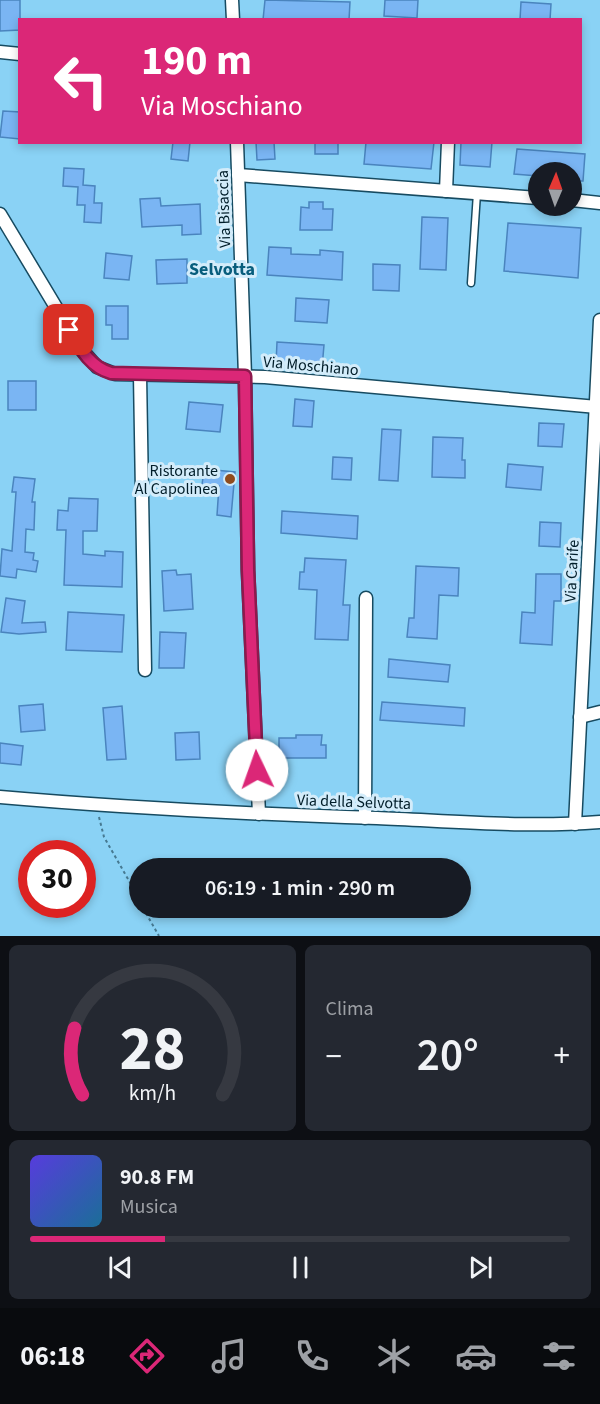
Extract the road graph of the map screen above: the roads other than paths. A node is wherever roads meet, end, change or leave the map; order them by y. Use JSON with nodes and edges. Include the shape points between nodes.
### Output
{"nodes":[{"id":1,"x":232,"y":0,"type":"edge"},
{"id":2,"x":233,"y":18,"type":"edge"},
{"id":3,"x":0,"y":52,"type":"edge"},
{"id":4,"x":18,"y":54,"type":"edge"},
{"id":5,"x":237,"y":144,"type":"edge"},
{"id":6,"x":448,"y":144,"type":"edge"},
{"id":7,"x":238,"y":175,"type":"junction"},
{"id":8,"x":446,"y":191,"type":"junction"},
{"id":9,"x":477,"y":193,"type":"junction"},
{"id":10,"x":528,"y":197,"type":"edge"},
{"id":11,"x":582,"y":201,"type":"edge"},
{"id":12,"x":600,"y":202,"type":"edge"},
{"id":13,"x":0,"y":214,"type":"edge"},
{"id":14,"x":471,"y":283,"type":"dead end"},
{"id":15,"x":600,"y":320,"type":"edge"},
{"id":16,"x":140,"y":375,"type":"junction"},
{"id":17,"x":245,"y":376,"type":"junction"},
{"id":18,"x":599,"y":380,"type":"edge"},
{"id":19,"x":597,"y":407,"type":"junction"},
{"id":20,"x":366,"y":598,"type":"dead end"},
{"id":21,"x":145,"y":670,"type":"dead end"},
{"id":22,"x":600,"y":712,"type":"edge"},
{"id":23,"x":580,"y":717,"type":"junction"},
{"id":24,"x":0,"y":797,"type":"edge"},
{"id":25,"x":259,"y":814,"type":"junction"},
{"id":26,"x":365,"y":818,"type":"junction"},
{"id":27,"x":600,"y":822,"type":"edge"},
{"id":28,"x":575,"y":824,"type":"junction"}],
"edges":[{"from":1,"to":2,"type":"street"},
{"from":3,"to":4,"type":"street"},
{"from":5,"to":7,"type":"street","name":"Via Bisaccia"},
{"from":6,"to":8,"type":"street"},
{"from":7,"to":8,"type":"street"},
{"from":7,"to":17,"type":"street","name":"Via Bisaccia"},
{"from":8,"to":9,"type":"street"},
{"from":9,"to":10,"type":"street"},
{"from":9,"to":14,"type":"lane"},
{"from":11,"to":12,"type":"street"},
{"from":13,"to":16,"type":"street","name":"Via Moschiano","via":[[87,357],[107,372]]},
{"from":15,"to":18,"type":"street","name":"Via Carife"},
{"from":16,"to":17,"type":"street","name":"Via Moschiano"},
{"from":16,"to":21,"type":"street"},
{"from":17,"to":19,"type":"street","name":"Via Moschiano"},
{"from":17,"to":25,"type":"street","name":"Via Bisaccia","via":[[248,570]]},
{"from":18,"to":19,"type":"street","name":"Via Carife"},
{"from":19,"to":23,"type":"street","name":"Via Carife"},
{"from":20,"to":26,"type":"street"},
{"from":22,"to":23,"type":"street"},
{"from":23,"to":28,"type":"street","name":"Via Carife"},
{"from":24,"to":25,"type":"street","name":"Via della Selvotta"},
{"from":25,"to":26,"type":"street","name":"Via della Selvotta"},
{"from":26,"to":28,"type":"street","name":"Via della Selvotta"},
{"from":27,"to":28,"type":"street","name":"Via della Selvotta"}]}
